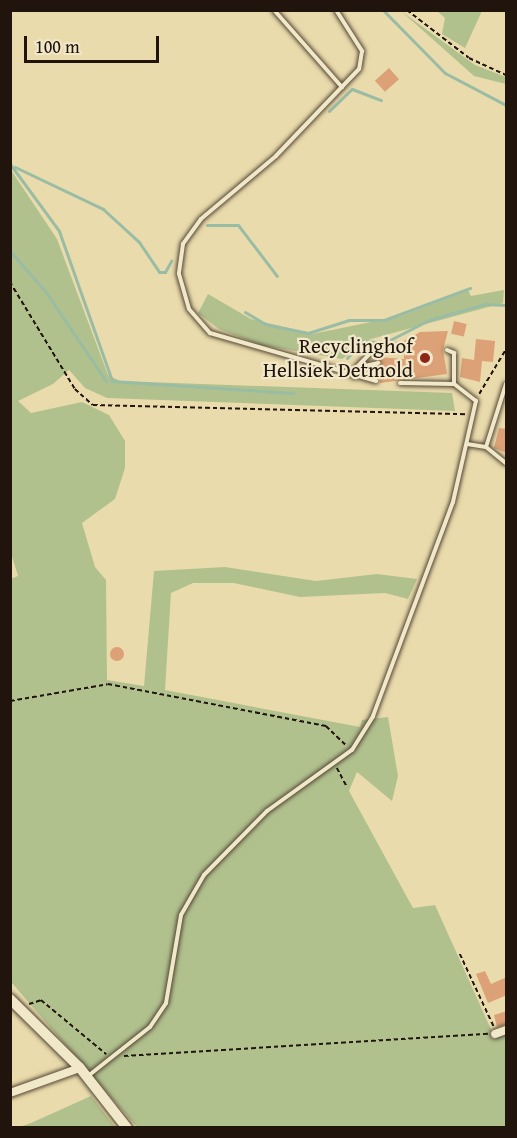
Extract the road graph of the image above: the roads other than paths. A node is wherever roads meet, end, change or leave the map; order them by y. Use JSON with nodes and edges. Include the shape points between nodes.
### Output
{"nodes":[{"id":1,"x":274,"y":10,"type":"edge"},
{"id":2,"x":336,"y":10,"type":"edge"},
{"id":3,"x":342,"y":87,"type":"junction"},
{"id":4,"x":404,"y":348,"type":"dead end"},
{"id":5,"x":447,"y":350,"type":"dead end"},
{"id":6,"x":378,"y":363,"type":"dead end"},
{"id":7,"x":447,"y":367,"type":"dead end"},
{"id":8,"x":356,"y":368,"type":"junction"},
{"id":9,"x":454,"y":368,"type":"junction"},
{"id":10,"x":354,"y":377,"type":"junction"},
{"id":11,"x":376,"y":381,"type":"dead end"},
{"id":12,"x":400,"y":383,"type":"dead end"},
{"id":13,"x":454,"y":384,"type":"junction"},
{"id":14,"x":507,"y":384,"type":"edge"},
{"id":15,"x":467,"y":444,"type":"junction"},
{"id":16,"x":486,"y":447,"type":"junction"},
{"id":17,"x":507,"y":463,"type":"edge"},
{"id":18,"x":15,"y":1003,"type":"edge"},
{"id":19,"x":507,"y":1030,"type":"edge"},
{"id":20,"x":495,"y":1033,"type":"road end"},
{"id":21,"x":83,"y":1072,"type":"junction"},
{"id":22,"x":10,"y":1093,"type":"edge"},
{"id":23,"x":127,"y":1128,"type":"edge"}],
"edges":[{"from":1,"to":3,"type":"lane"},
{"from":2,"to":3,"type":"lane","via":[[363,57]]},
{"from":3,"to":10,"type":"lane","via":[[276,156],[201,219],[178,260],[189,309],[210,333]]},
{"from":4,"to":8,"type":"lane","via":[[375,348]]},
{"from":5,"to":9,"type":"lane","via":[[453,353]]},
{"from":6,"to":8,"type":"lane"},
{"from":7,"to":9,"type":"lane"},
{"from":8,"to":10,"type":"lane"},
{"from":9,"to":13,"type":"lane"},
{"from":10,"to":11,"type":"lane"},
{"from":12,"to":13,"type":"lane"},
{"from":13,"to":15,"type":"lane","via":[[476,401]]},
{"from":14,"to":16,"type":"lane"},
{"from":15,"to":16,"type":"lane"},
{"from":15,"to":21,"type":"lane","via":[[436,552],[373,716],[352,750],[267,811],[204,875],[181,915],[166,1003],[150,1027],[112,1059]]},
{"from":16,"to":17,"type":"lane"},
{"from":18,"to":21,"type":"main road"},
{"from":19,"to":20,"type":"street"},
{"from":21,"to":22,"type":"street"},
{"from":21,"to":23,"type":"main road"}]}
